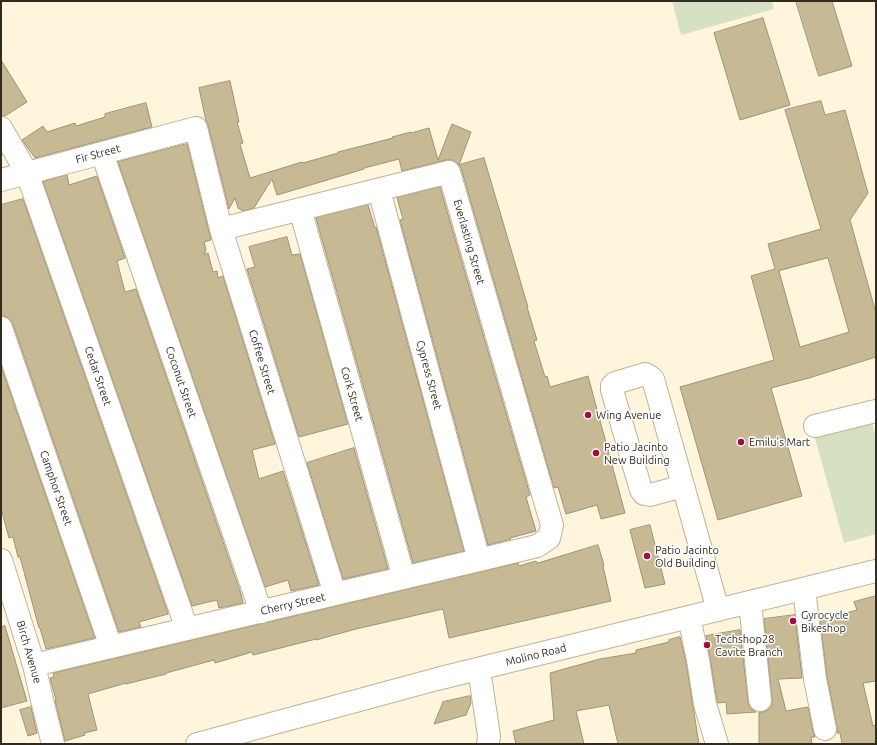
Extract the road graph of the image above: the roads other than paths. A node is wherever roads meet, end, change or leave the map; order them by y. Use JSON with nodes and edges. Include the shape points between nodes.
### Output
{"nodes":[{"id":1,"x":1,"y":128,"type":"edge"},
{"id":2,"x":196,"y":128,"type":"joint"},
{"id":3,"x":102,"y":153,"type":"junction"},
{"id":4,"x":27,"y":173,"type":"junction"},
{"id":5,"x":1,"y":180,"type":"edge"},
{"id":6,"x":379,"y":190,"type":"junction"},
{"id":7,"x":300,"y":209,"type":"junction"},
{"id":8,"x":221,"y":229,"type":"junction"},
{"id":9,"x":1,"y":328,"type":"edge"},
{"id":10,"x":876,"y":411,"type":"edge"},
{"id":11,"x":815,"y":426,"type":"dead end"},
{"id":12,"x":683,"y":486,"type":"junction"},
{"id":13,"x":549,"y":538,"type":"joint"},
{"id":14,"x":1,"y":560,"type":"edge"},
{"id":15,"x":479,"y":560,"type":"junction"},
{"id":16,"x":876,"y":571,"type":"edge"},
{"id":17,"x":404,"y":578,"type":"junction"},
{"id":18,"x":804,"y":589,"type":"junction"},
{"id":19,"x":335,"y":594,"type":"junction"},
{"id":20,"x":750,"y":602,"type":"junction"},
{"id":21,"x":718,"y":610,"type":"junction"},
{"id":22,"x":261,"y":612,"type":"junction"},
{"id":23,"x":689,"y":617,"type":"junction"},
{"id":24,"x":187,"y":629,"type":"junction"},
{"id":25,"x":111,"y":647,"type":"junction"},
{"id":26,"x":34,"y":665,"type":"junction"},
{"id":27,"x":479,"y":669,"type":"junction"},
{"id":28,"x":760,"y":700,"type":"dead end"},
{"id":29,"x":825,"y":729,"type":"dead end"},
{"id":30,"x":53,"y":744,"type":"edge"},
{"id":31,"x":197,"y":744,"type":"edge"},
{"id":32,"x":488,"y":744,"type":"edge"},
{"id":33,"x":717,"y":744,"type":"edge"}],
"edges":[{"from":1,"to":4,"type":"street","name":"Cedar Street"},
{"from":2,"to":3,"type":"street","name":"Fir Street"},
{"from":2,"to":8,"type":"street","name":"Coffee Street"},
{"from":3,"to":4,"type":"street","name":"Fir Street"},
{"from":3,"to":22,"type":"street","name":"Coconut Street"},
{"from":4,"to":5,"type":"street","name":"Fir Street"},
{"from":4,"to":24,"type":"street","name":"Cedar Street"},
{"from":6,"to":7,"type":"street","name":"Everlasting Street"},
{"from":6,"to":13,"type":"street","name":"Everlasting Street","via":[[449,172],[552,525]]},
{"from":6,"to":15,"type":"street","name":"Cypress Street"},
{"from":7,"to":8,"type":"street","name":"Everlasting Street"},
{"from":7,"to":17,"type":"street","name":"Cork Street"},
{"from":8,"to":19,"type":"street","name":"Coffee Street"},
{"from":9,"to":25,"type":"street","name":"Camphor Street"},
{"from":10,"to":11,"type":"street"},
{"from":12,"to":12,"type":"street","via":[[653,379],[645,374],[615,383],[612,390],[641,490],[644,494],[650,495]]},
{"from":12,"to":21,"type":"street"},
{"from":13,"to":15,"type":"street","name":"Cherry Street","via":[[537,546]]},
{"from":14,"to":26,"type":"street","name":"Birch Avenue"},
{"from":15,"to":17,"type":"street","name":"Cherry Street"},
{"from":16,"to":18,"type":"street","name":"Molino Road"},
{"from":17,"to":19,"type":"street","name":"Cherry Street"},
{"from":18,"to":20,"type":"street","name":"Molino Road"},
{"from":18,"to":29,"type":"street","via":[[815,679]]},
{"from":19,"to":22,"type":"street","name":"Cherry Street"},
{"from":20,"to":21,"type":"street","name":"Molino Road"},
{"from":20,"to":28,"type":"street"},
{"from":21,"to":23,"type":"street","name":"Molino Road"},
{"from":22,"to":24,"type":"street","name":"Cherry Street"},
{"from":23,"to":27,"type":"street","name":"Molino Road"},
{"from":23,"to":33,"type":"street","via":[[705,704]]},
{"from":24,"to":25,"type":"street","name":"Cherry Street"},
{"from":25,"to":26,"type":"street","name":"Cherry Street"},
{"from":26,"to":30,"type":"street","name":"Birch Avenue"},
{"from":27,"to":31,"type":"street","name":"Molino Road"},
{"from":27,"to":32,"type":"street"}]}
